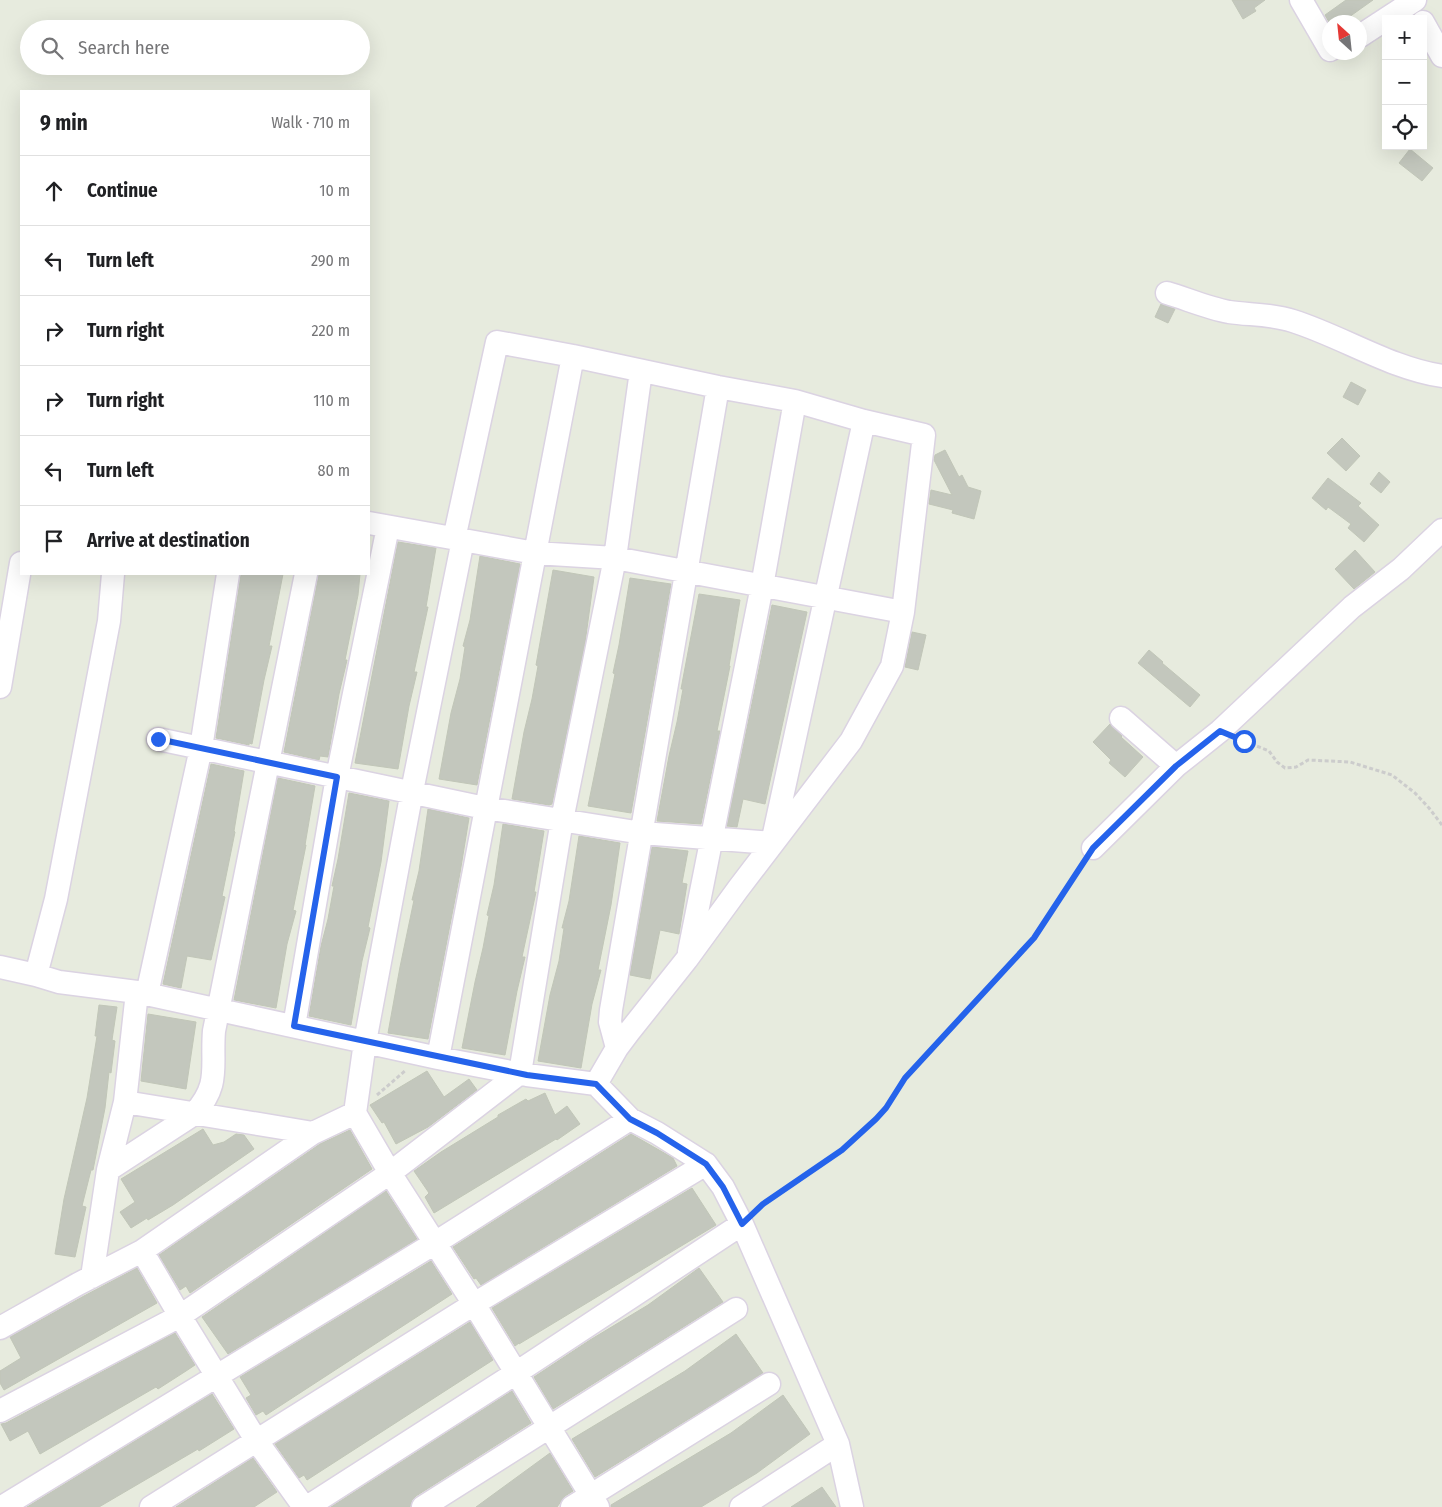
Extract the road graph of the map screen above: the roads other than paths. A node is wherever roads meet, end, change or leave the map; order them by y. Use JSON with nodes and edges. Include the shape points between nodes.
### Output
{"nodes":[{"id":1,"x":1301,"y":0,"type":"edge"},
{"id":2,"x":1415,"y":0,"type":"edge"},
{"id":3,"x":1392,"y":15,"type":"edge"},
{"id":4,"x":1421,"y":15,"type":"edge"},
{"id":5,"x":1382,"y":22,"type":"edge"},
{"id":6,"x":1427,"y":29,"type":"edge"},
{"id":7,"x":1367,"y":31,"type":"edge"},
{"id":8,"x":1322,"y":36,"type":"edge"},
{"id":9,"x":1442,"y":56,"type":"edge"},
{"id":10,"x":1167,"y":293,"type":"dead end"},
{"id":11,"x":573,"y":356,"type":"junction"},
{"id":12,"x":641,"y":371,"type":"junction"},
{"id":13,"x":1442,"y":376,"type":"edge"},
{"id":14,"x":718,"y":387,"type":"junction"},
{"id":15,"x":795,"y":400,"type":"junction"},
{"id":16,"x":864,"y":421,"type":"junction"},
{"id":17,"x":378,"y":525,"type":"edge"},
{"id":18,"x":1442,"y":530,"type":"edge"},
{"id":19,"x":458,"y":540,"type":"junction"},
{"id":20,"x":535,"y":553,"type":"junction"},
{"id":21,"x":616,"y":558,"type":"junction"},
{"id":22,"x":20,"y":569,"type":"edge"},
{"id":23,"x":686,"y":572,"type":"junction"},
{"id":24,"x":370,"y":574,"type":"edge"},
{"id":25,"x":114,"y":575,"type":"edge"},
{"id":26,"x":228,"y":575,"type":"edge"},
{"id":27,"x":306,"y":575,"type":"edge"},
{"id":28,"x":370,"y":575,"type":"edge"},
{"id":29,"x":762,"y":586,"type":"junction"},
{"id":30,"x":826,"y":598,"type":"junction"},
{"id":31,"x":903,"y":612,"type":"junction"},
{"id":32,"x":0,"y":687,"type":"edge"},
{"id":33,"x":1121,"y":718,"type":"dead end"},
{"id":34,"x":158,"y":739,"type":"dead end"},
{"id":35,"x":200,"y":748,"type":"junction"},
{"id":36,"x":268,"y":762,"type":"junction"},
{"id":37,"x":1176,"y":766,"type":"junction"},
{"id":38,"x":337,"y":777,"type":"junction"},
{"id":39,"x":412,"y":791,"type":"junction"},
{"id":40,"x":485,"y":808,"type":"junction"},
{"id":41,"x":562,"y":820,"type":"junction"},
{"id":42,"x":642,"y":833,"type":"junction"},
{"id":43,"x":712,"y":838,"type":"junction"},
{"id":44,"x":772,"y":843,"type":"junction"},
{"id":45,"x":1093,"y":848,"type":"road end"},
{"id":46,"x":688,"y":959,"type":"junction"},
{"id":47,"x":0,"y":967,"type":"edge"},
{"id":48,"x":36,"y":975,"type":"junction"},
{"id":49,"x":142,"y":993,"type":"junction"},
{"id":50,"x":219,"y":1010,"type":"junction"},
{"id":51,"x":294,"y":1026,"type":"junction"},
{"id":52,"x":365,"y":1042,"type":"junction"},
{"id":53,"x":617,"y":1048,"type":"junction"},
{"id":54,"x":431,"y":1056,"type":"junction"},
{"id":55,"x":520,"y":1073,"type":"junction"},
{"id":56,"x":596,"y":1084,"type":"junction"},
{"id":57,"x":125,"y":1102,"type":"junction"},
{"id":58,"x":355,"y":1113,"type":"junction"},
{"id":59,"x":194,"y":1114,"type":"junction"},
{"id":60,"x":630,"y":1119,"type":"junction"},
{"id":61,"x":313,"y":1133,"type":"junction"},
{"id":62,"x":706,"y":1164,"type":"junction"},
{"id":63,"x":108,"y":1170,"type":"junction"},
{"id":64,"x":390,"y":1173,"type":"junction"},
{"id":65,"x":742,"y":1224,"type":"junction"},
{"id":66,"x":435,"y":1243,"type":"junction"},
{"id":67,"x":142,"y":1251,"type":"junction"},
{"id":68,"x":92,"y":1277,"type":"junction"},
{"id":69,"x":474,"y":1304,"type":"junction"},
{"id":70,"x":736,"y":1309,"type":"dead end"},
{"id":71,"x":180,"y":1316,"type":"junction"},
{"id":72,"x":0,"y":1328,"type":"edge"},
{"id":73,"x":516,"y":1373,"type":"junction"},
{"id":74,"x":217,"y":1376,"type":"junction"},
{"id":75,"x":769,"y":1384,"type":"dead end"},
{"id":76,"x":0,"y":1411,"type":"edge"},
{"id":77,"x":548,"y":1428,"type":"junction"},
{"id":78,"x":256,"y":1440,"type":"junction"},
{"id":79,"x":838,"y":1444,"type":"junction"},
{"id":80,"x":586,"y":1503,"type":"edge"},
{"id":81,"x":753,"y":1503,"type":"edge"},
{"id":82,"x":2,"y":1507,"type":"edge"},
{"id":83,"x":151,"y":1507,"type":"edge"},
{"id":84,"x":306,"y":1507,"type":"edge"},
{"id":85,"x":423,"y":1507,"type":"edge"},
{"id":86,"x":852,"y":1507,"type":"edge"}],
"edges":[{"from":1,"to":8,"type":"street"},
{"from":2,"to":3,"type":"street"},
{"from":2,"to":4,"type":"street"},
{"from":5,"to":7,"type":"street"},
{"from":6,"to":9,"type":"street"},
{"from":10,"to":13,"type":"street","via":[[1226,312],[1274,316],[1292,321],[1391,362]]},
{"from":11,"to":12,"type":"street"},
{"from":11,"to":19,"type":"street","via":[[497,342]]},
{"from":11,"to":20,"type":"street"},
{"from":12,"to":14,"type":"street"},
{"from":12,"to":21,"type":"street"},
{"from":14,"to":15,"type":"street"},
{"from":14,"to":23,"type":"street"},
{"from":15,"to":16,"type":"street"},
{"from":15,"to":29,"type":"street"},
{"from":16,"to":30,"type":"street"},
{"from":16,"to":31,"type":"street","via":[[924,436]]},
{"from":17,"to":19,"type":"street"},
{"from":17,"to":24,"type":"street"},
{"from":18,"to":37,"type":"street","via":[[1401,569],[1352,607],[1220,731]]},
{"from":19,"to":20,"type":"street"},
{"from":19,"to":39,"type":"street"},
{"from":20,"to":21,"type":"street"},
{"from":20,"to":40,"type":"street"},
{"from":21,"to":23,"type":"street"},
{"from":21,"to":41,"type":"street"},
{"from":22,"to":32,"type":"street"},
{"from":23,"to":29,"type":"street"},
{"from":23,"to":42,"type":"street"},
{"from":25,"to":48,"type":"street","via":[[109,621],[56,899]]},
{"from":26,"to":35,"type":"street"},
{"from":27,"to":36,"type":"street"},
{"from":28,"to":38,"type":"street"},
{"from":29,"to":30,"type":"street"},
{"from":29,"to":43,"type":"street"},
{"from":30,"to":31,"type":"street"},
{"from":30,"to":44,"type":"street"},
{"from":31,"to":44,"type":"street","via":[[892,666],[852,741]]},
{"from":33,"to":37,"type":"street"},
{"from":34,"to":35,"type":"street"},
{"from":35,"to":36,"type":"street"},
{"from":35,"to":49,"type":"street"},
{"from":36,"to":38,"type":"street"},
{"from":36,"to":50,"type":"street"},
{"from":37,"to":45,"type":"street"},
{"from":38,"to":39,"type":"street"},
{"from":38,"to":51,"type":"street"},
{"from":39,"to":40,"type":"street"},
{"from":39,"to":52,"type":"street"},
{"from":40,"to":41,"type":"street"},
{"from":40,"to":54,"type":"street"},
{"from":41,"to":42,"type":"street"},
{"from":41,"to":55,"type":"street"},
{"from":42,"to":43,"type":"street"},
{"from":42,"to":53,"type":"street","via":[[610,1016]]},
{"from":43,"to":44,"type":"street"},
{"from":43,"to":46,"type":"street"},
{"from":44,"to":46,"type":"street"},
{"from":46,"to":53,"type":"street"},
{"from":47,"to":48,"type":"street"},
{"from":48,"to":49,"type":"street","via":[[59,982]]},
{"from":49,"to":50,"type":"street"},
{"from":49,"to":57,"type":"street"},
{"from":50,"to":51,"type":"street"},
{"from":50,"to":59,"type":"street","via":[[213,1038],[212,1086]]},
{"from":51,"to":52,"type":"street"},
{"from":52,"to":54,"type":"street"},
{"from":52,"to":58,"type":"street"},
{"from":53,"to":56,"type":"street"},
{"from":54,"to":55,"type":"street"},
{"from":55,"to":56,"type":"street"},
{"from":55,"to":64,"type":"street"},
{"from":56,"to":60,"type":"street"},
{"from":57,"to":59,"type":"street"},
{"from":57,"to":63,"type":"street"},
{"from":58,"to":61,"type":"street"},
{"from":58,"to":64,"type":"street"},
{"from":59,"to":61,"type":"street"},
{"from":59,"to":63,"type":"street"},
{"from":60,"to":62,"type":"street"},
{"from":60,"to":66,"type":"street"},
{"from":61,"to":67,"type":"street"},
{"from":62,"to":65,"type":"street","via":[[723,1187]]},
{"from":62,"to":69,"type":"street"},
{"from":63,"to":68,"type":"street"},
{"from":64,"to":66,"type":"street"},
{"from":64,"to":71,"type":"street"},
{"from":65,"to":73,"type":"street"},
{"from":65,"to":79,"type":"street"},
{"from":66,"to":69,"type":"street"},
{"from":66,"to":74,"type":"street"},
{"from":67,"to":68,"type":"street"},
{"from":67,"to":71,"type":"street"},
{"from":68,"to":72,"type":"street"},
{"from":69,"to":73,"type":"street"},
{"from":69,"to":78,"type":"street"},
{"from":70,"to":77,"type":"street"},
{"from":71,"to":74,"type":"street"},
{"from":71,"to":76,"type":"street"},
{"from":73,"to":77,"type":"street"},
{"from":73,"to":84,"type":"street"},
{"from":74,"to":78,"type":"street"},
{"from":74,"to":82,"type":"street"},
{"from":75,"to":80,"type":"street"},
{"from":77,"to":80,"type":"street"},
{"from":77,"to":85,"type":"street"},
{"from":78,"to":83,"type":"street"},
{"from":78,"to":84,"type":"street"},
{"from":79,"to":81,"type":"street"},
{"from":79,"to":86,"type":"street"}]}
